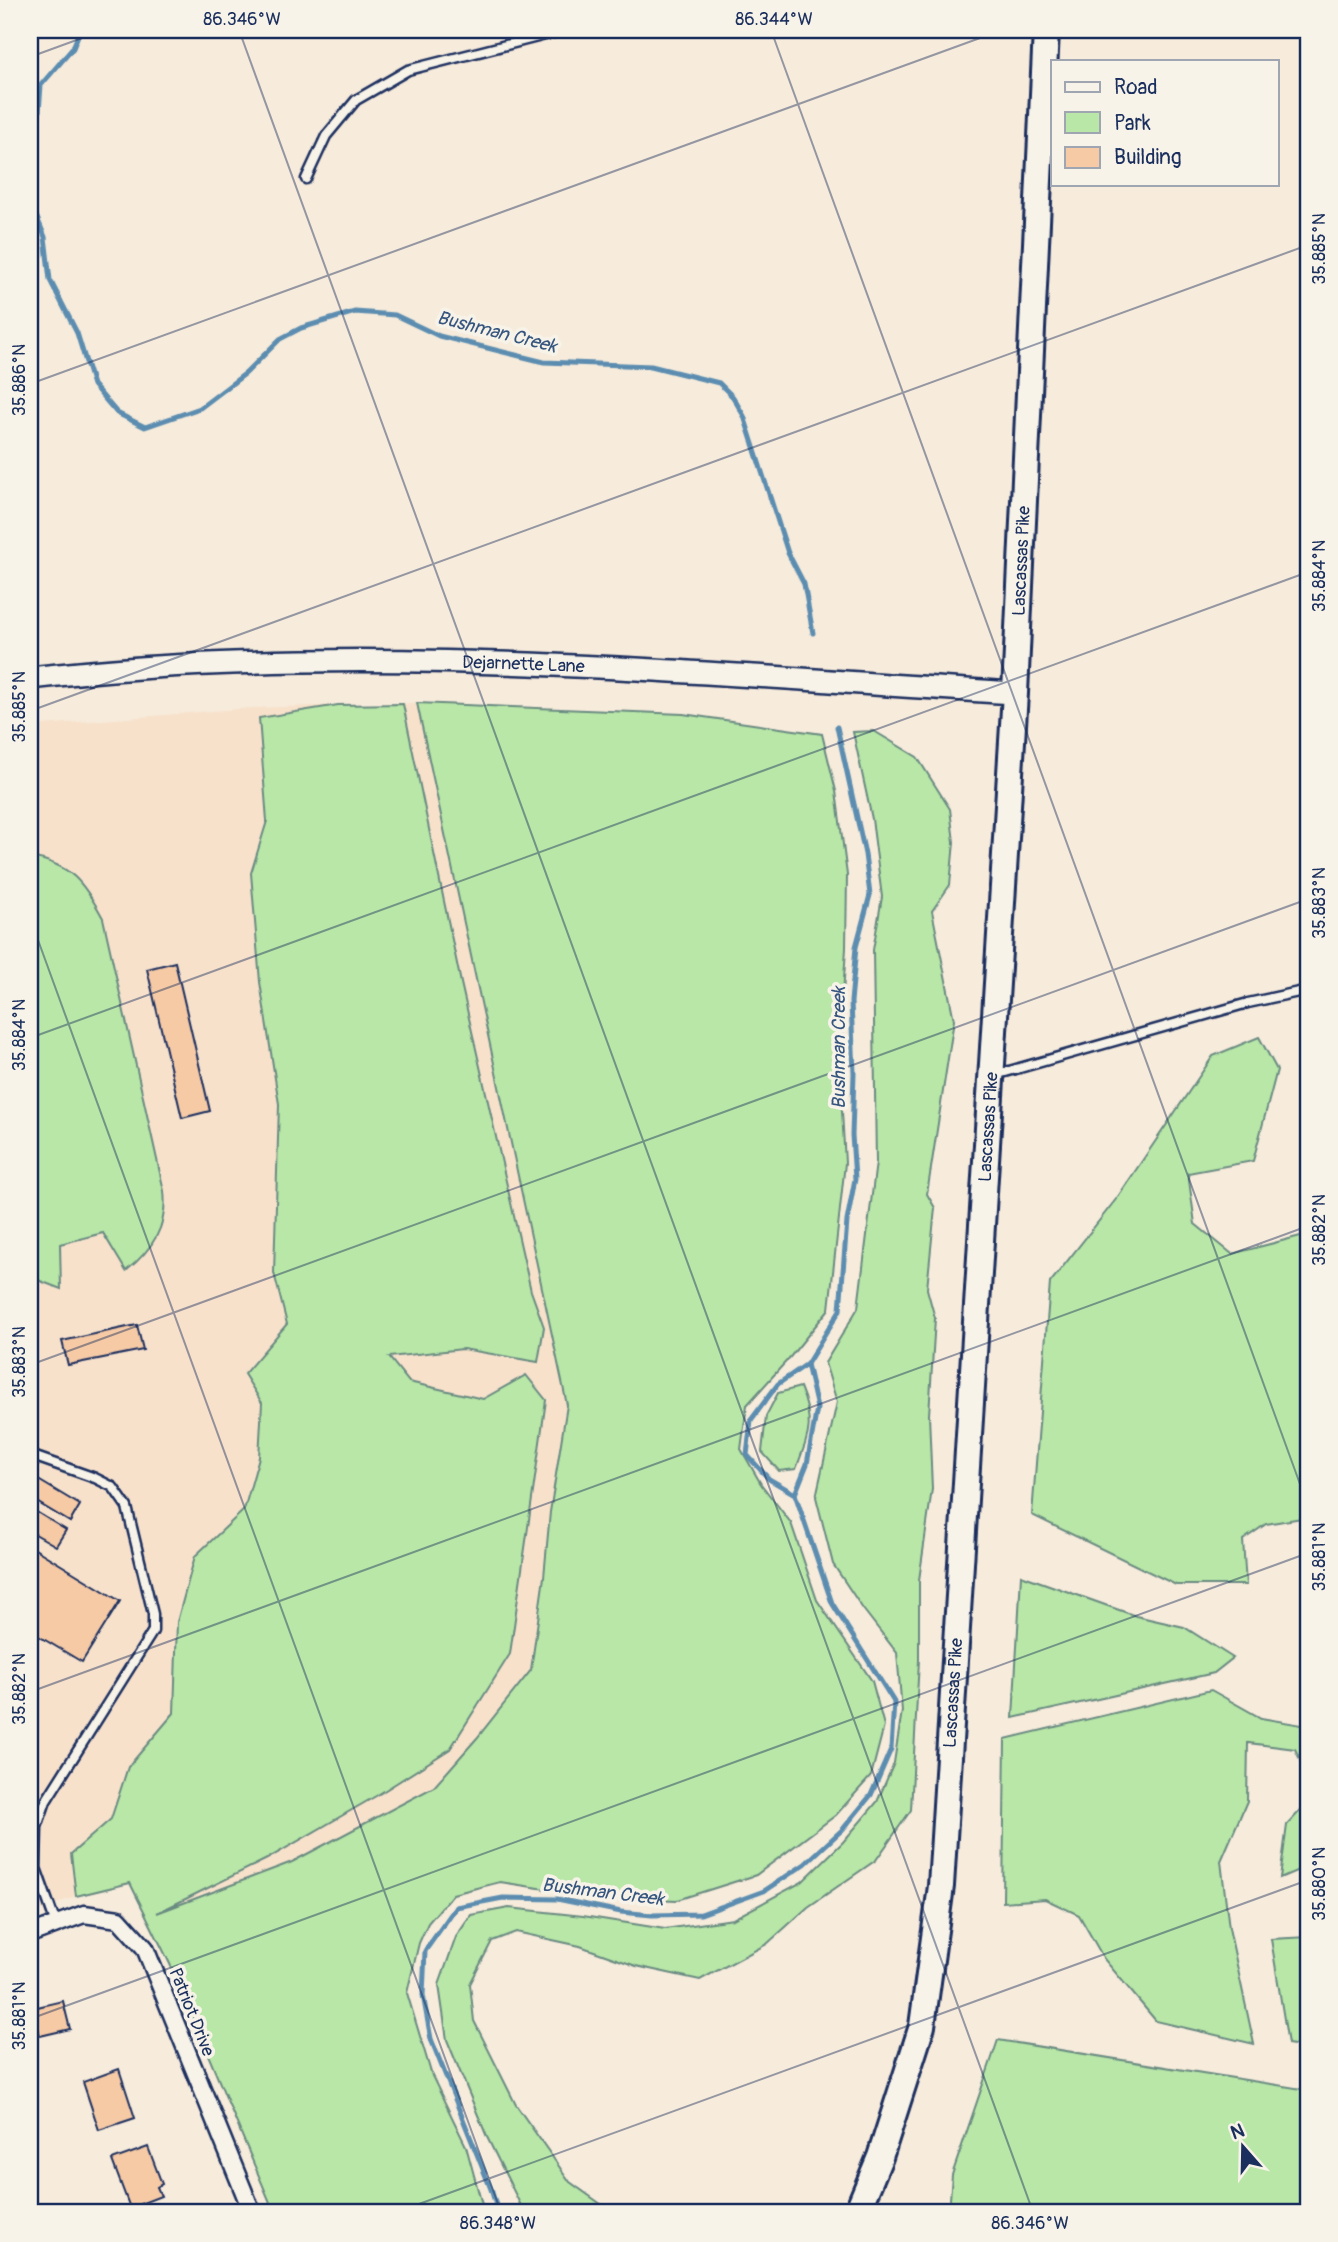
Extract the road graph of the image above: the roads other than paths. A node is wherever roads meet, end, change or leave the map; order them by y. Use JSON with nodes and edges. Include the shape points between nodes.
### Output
{"nodes":[{"id":1,"x":565,"y":30,"type":"edge"},
{"id":2,"x":1046,"y":30,"type":"edge"},
{"id":3,"x":306,"y":178,"type":"dead end"},
{"id":4,"x":30,"y":678,"type":"edge"},
{"id":5,"x":1014,"y":693,"type":"junction"},
{"id":6,"x":1308,"y":990,"type":"edge"},
{"id":7,"x":992,"y":1076,"type":"junction"},
{"id":8,"x":30,"y":1455,"type":"edge"},
{"id":9,"x":56,"y":1924,"type":"junction"},
{"id":10,"x":30,"y":1934,"type":"edge"},
{"id":11,"x":252,"y":2212,"type":"edge"},
{"id":12,"x":857,"y":2212,"type":"edge"}],
"edges":[{"from":1,"to":3,"type":"lane","via":[[408,70],[356,100],[326,136]]},
{"from":2,"to":5,"type":"main road","name":"Lascassas Pike"},
{"from":4,"to":5,"type":"main road","name":"Dejarnette Lane","via":[[223,663],[391,659]]},
{"from":5,"to":7,"type":"main road","name":"Lascassas Pike"},
{"from":6,"to":7,"type":"lane"},
{"from":7,"to":12,"type":"main road","name":"Lascassas Pike","via":[[941,1886],[922,2026],[880,2157]]},
{"from":8,"to":9,"type":"lane","via":[[113,1488],[127,1507],[153,1614],[152,1631],[46,1801],[37,1827],[36,1868]]},
{"from":9,"to":10,"type":"street","name":"Patriot Drive"},
{"from":9,"to":11,"type":"street","name":"Patriot Drive","via":[[84,1914],[119,1919],[145,1948]]}]}
